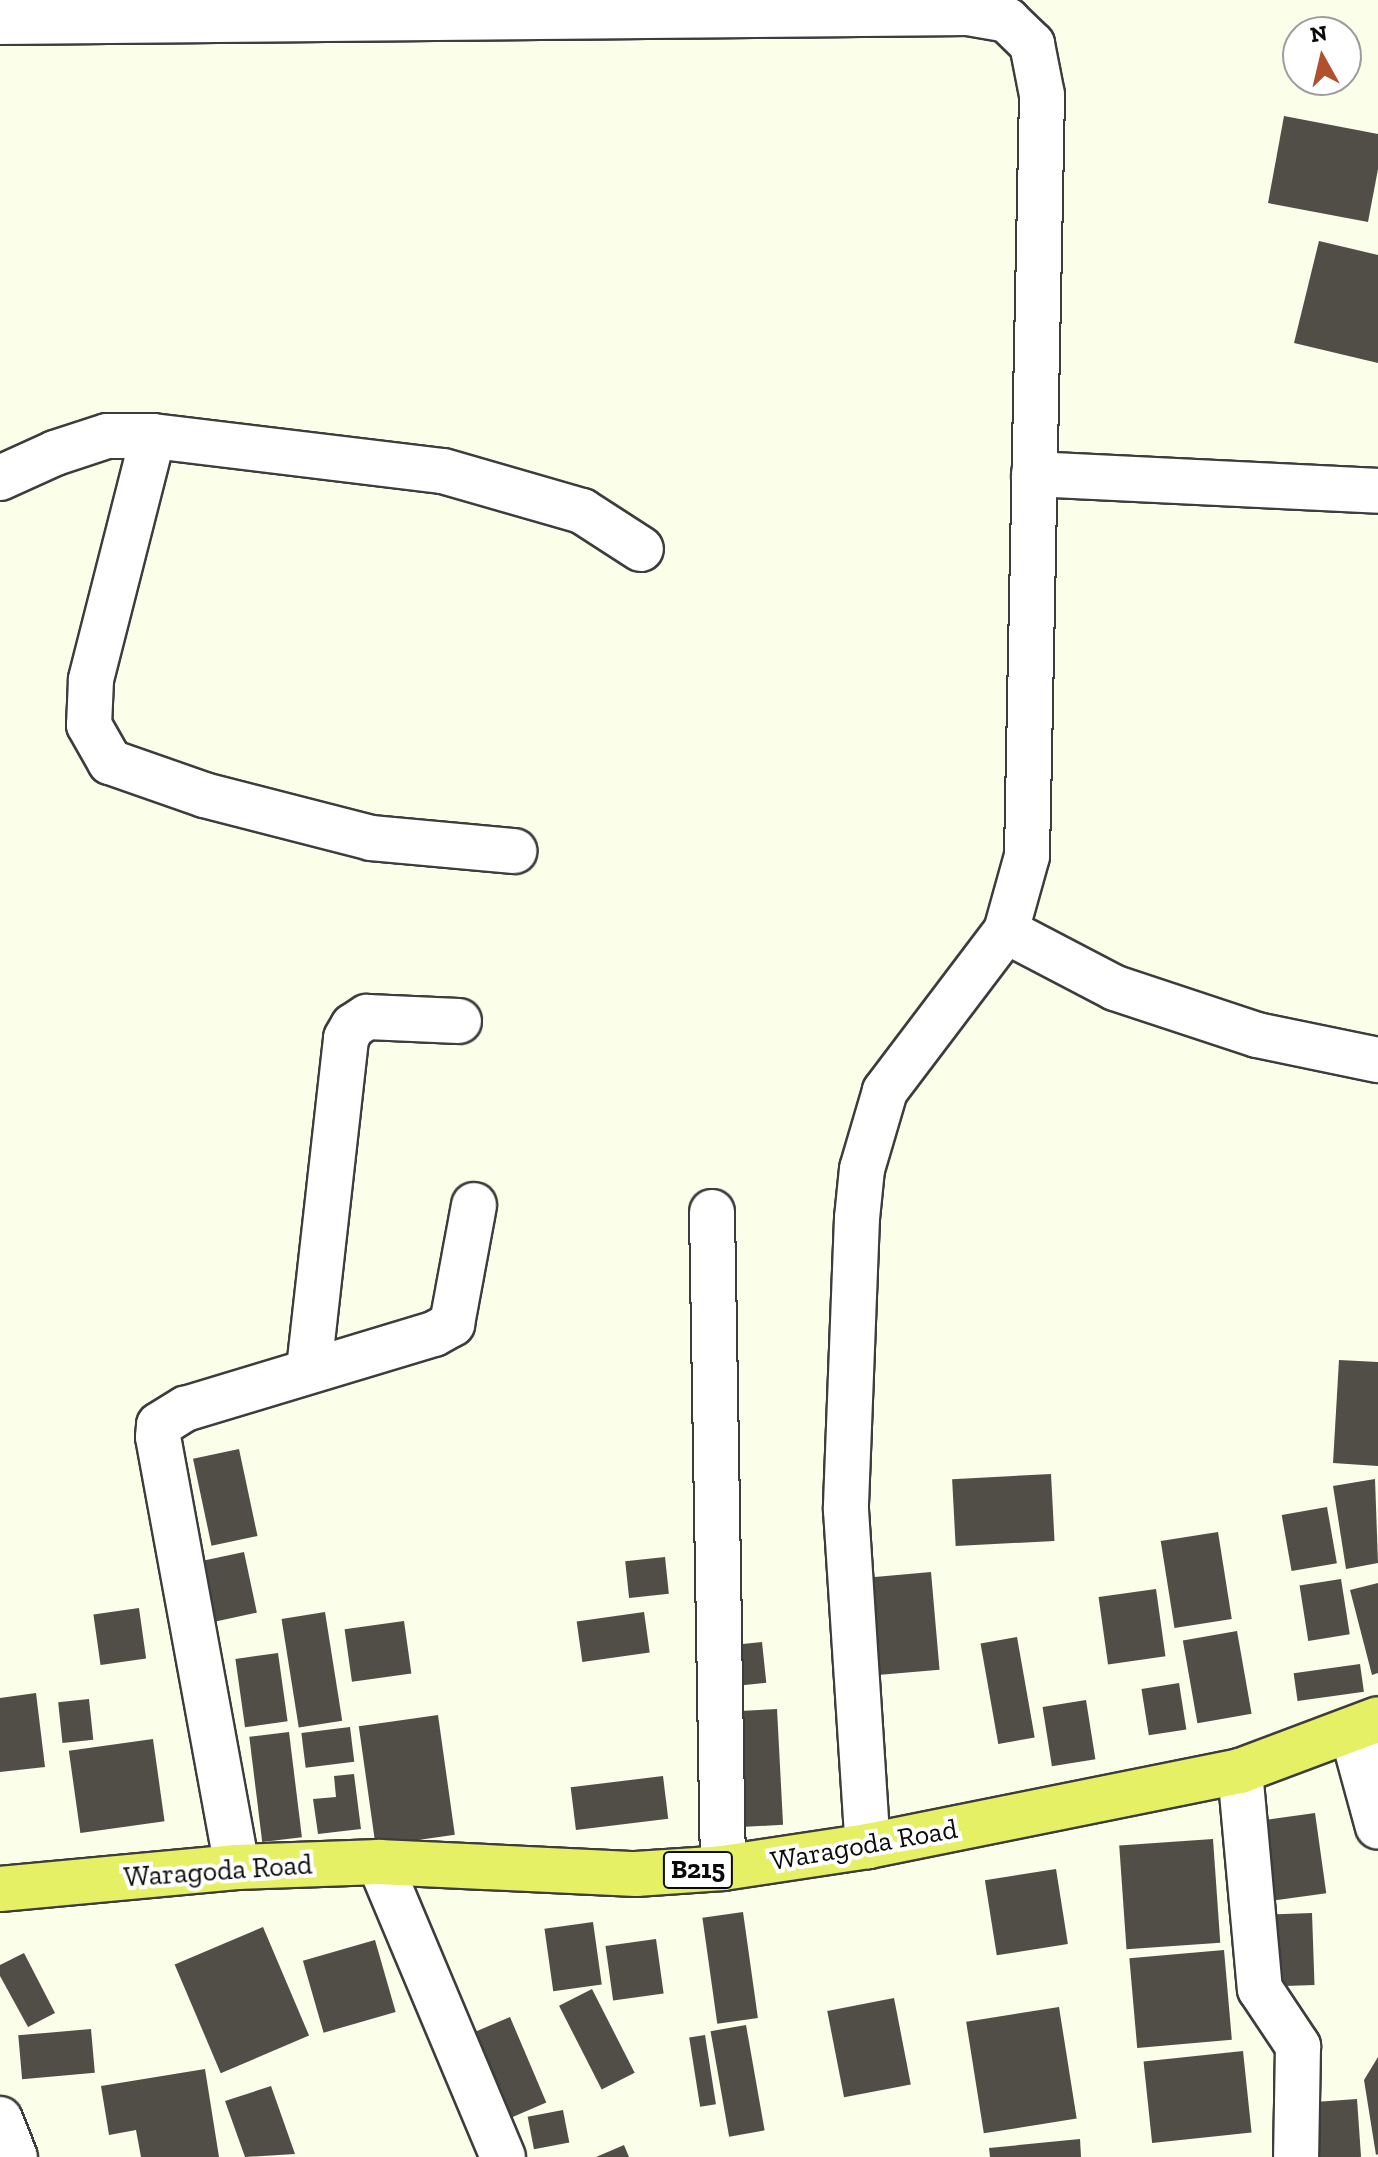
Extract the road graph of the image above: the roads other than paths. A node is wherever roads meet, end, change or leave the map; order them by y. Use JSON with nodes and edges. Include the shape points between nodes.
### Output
{"nodes":[{"id":1,"x":0,"y":22,"type":"edge"},
{"id":2,"x":153,"y":436,"type":"junction"},
{"id":3,"x":1034,"y":474,"type":"junction"},
{"id":4,"x":0,"y":478,"type":"edge"},
{"id":5,"x":1378,"y":491,"type":"edge"},
{"id":6,"x":641,"y":549,"type":"dead end"},
{"id":7,"x":514,"y":851,"type":"dead end"},
{"id":8,"x":1006,"y":931,"type":"junction"},
{"id":9,"x":459,"y":1021,"type":"dead end"},
{"id":10,"x":1378,"y":1060,"type":"edge"},
{"id":11,"x":474,"y":1205,"type":"dead end"},
{"id":12,"x":712,"y":1212,"type":"dead end"},
{"id":13,"x":309,"y":1369,"type":"junction"},
{"id":14,"x":1365,"y":1726,"type":"edge"},
{"id":15,"x":1240,"y":1771,"type":"junction"},
{"id":16,"x":1378,"y":1827,"type":"edge"},
{"id":17,"x":868,"y":1846,"type":"junction"},
{"id":18,"x":379,"y":1862,"type":"junction"},
{"id":19,"x":237,"y":1867,"type":"junction"},
{"id":20,"x":723,"y":1868,"type":"junction"},
{"id":21,"x":0,"y":1889,"type":"edge"},
{"id":22,"x":0,"y":2119,"type":"edge"},
{"id":23,"x":15,"y":2157,"type":"edge"},
{"id":24,"x":503,"y":2157,"type":"edge"},
{"id":25,"x":1296,"y":2157,"type":"edge"}],
"edges":[{"from":1,"to":3,"type":"street","via":[[968,13],[1007,20],[1032,44],[1042,95]]},
{"from":2,"to":4,"type":"street","via":[[107,436]]},
{"from":2,"to":6,"type":"street","via":[[443,471],[582,511]]},
{"from":2,"to":7,"type":"street","via":[[91,680],[89,725],[110,762],[204,795],[371,838]]},
{"from":3,"to":5,"type":"street"},
{"from":3,"to":8,"type":"street","via":[[1027,856]]},
{"from":8,"to":10,"type":"street","via":[[1115,988],[1257,1035]]},
{"from":8,"to":17,"type":"street","via":[[885,1091],[862,1169],[846,1510]]},
{"from":9,"to":13,"type":"street","via":[[367,1017],[346,1038]]},
{"from":11,"to":13,"type":"street","via":[[452,1324],[434,1334]]},
{"from":12,"to":20,"type":"street"},
{"from":13,"to":19,"type":"street","via":[[185,1409],[159,1425]]},
{"from":14,"to":15,"type":"main road","name":"Waragoda Road","number":"B215"},
{"from":14,"to":16,"type":"street"},
{"from":15,"to":17,"type":"main road","name":"Waragoda Road","number":"B215"},
{"from":15,"to":25,"type":"street","via":[[1260,1989],[1298,2046]]},
{"from":17,"to":20,"type":"main road","name":"Waragoda Road","number":"B215"},
{"from":18,"to":19,"type":"main road","name":"Waragoda Road","number":"B215"},
{"from":18,"to":20,"type":"main road","name":"Waragoda Road","number":"B215","via":[[636,1874]]},
{"from":18,"to":24,"type":"street"},
{"from":19,"to":21,"type":"main road","name":"Waragoda Road","number":"B215"},
{"from":22,"to":23,"type":"street"}]}
